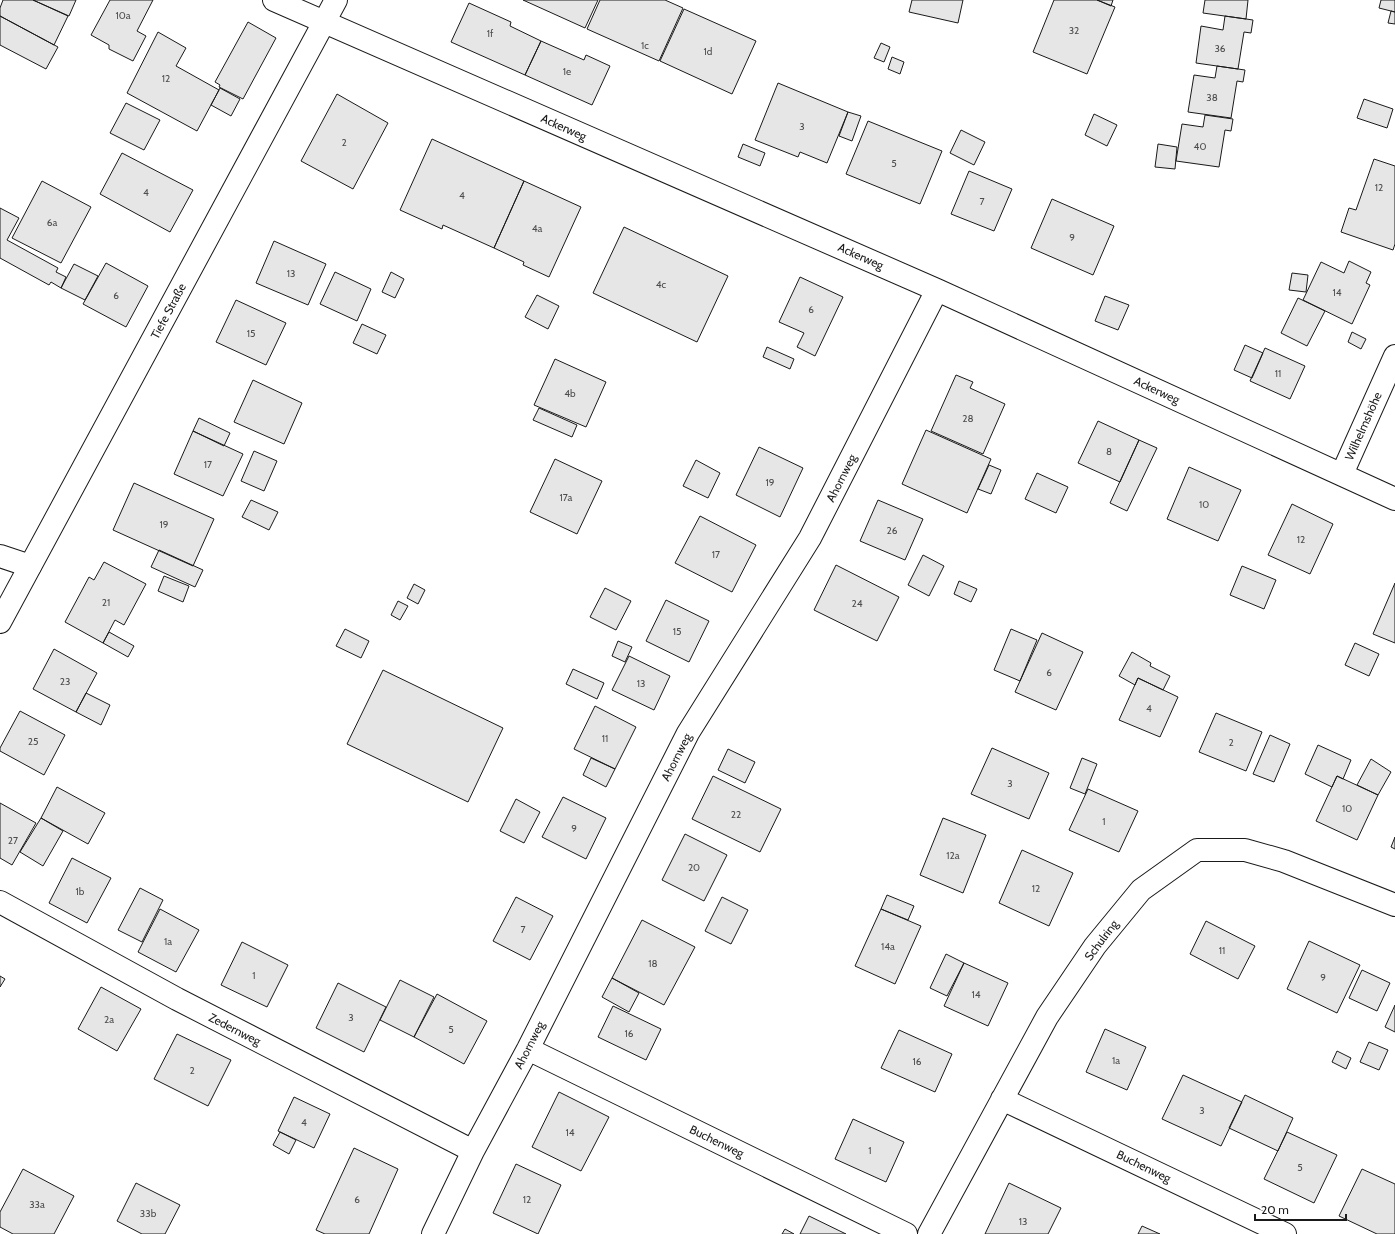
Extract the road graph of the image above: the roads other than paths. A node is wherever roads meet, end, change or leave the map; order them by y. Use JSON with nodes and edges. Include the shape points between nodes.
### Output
{"nodes":[{"id":1,"x":274,"y":0,"type":"edge"},
{"id":2,"x":336,"y":0,"type":"edge"},
{"id":3,"x":324,"y":22,"type":"junction"},
{"id":4,"x":937,"y":290,"type":"junction"},
{"id":5,"x":1395,"y":356,"type":"edge"},
{"id":6,"x":1342,"y":474,"type":"junction"},
{"id":7,"x":1395,"y":499,"type":"edge"},
{"id":8,"x":0,"y":556,"type":"edge"},
{"id":9,"x":30,"y":566,"type":"junction"},
{"id":10,"x":0,"y":622,"type":"edge"},
{"id":11,"x":0,"y":902,"type":"edge"},
{"id":12,"x":1395,"y":905,"type":"edge"},
{"id":13,"x":528,"y":1049,"type":"junction"},
{"id":14,"x":1002,"y":1099,"type":"junction"},
{"id":15,"x":473,"y":1151,"type":"junction"},
{"id":16,"x":433,"y":1234,"type":"edge"},
{"id":17,"x":906,"y":1234,"type":"edge"},
{"id":18,"x":929,"y":1234,"type":"edge"},
{"id":19,"x":1285,"y":1234,"type":"edge"}],
"edges":[{"from":1,"to":3,"type":"street","name":"Ackerweg"},
{"from":2,"to":3,"type":"street","name":"Tiefe Straße"},
{"from":3,"to":4,"type":"street","name":"Ackerweg"},
{"from":3,"to":9,"type":"street","name":"Tiefe Straße"},
{"from":4,"to":6,"type":"street","name":"Ackerweg"},
{"from":4,"to":13,"type":"street","name":"Ahornweg","via":[[810,538],[688,733]]},
{"from":5,"to":6,"type":"street","name":"Wilhelmshöhe"},
{"from":6,"to":7,"type":"street","name":"Ackerweg"},
{"from":8,"to":9,"type":"street"},
{"from":9,"to":10,"type":"street","name":"Tiefe Straße"},
{"from":11,"to":15,"type":"street","name":"Zedernweg","via":[[176,999]]},
{"from":12,"to":14,"type":"street","name":"Schulring","via":[[1284,861],[1245,850],[1197,850],[1141,890],[1095,946],[1047,1017]]},
{"from":13,"to":15,"type":"street","name":"Ahornweg"},
{"from":13,"to":17,"type":"street","name":"Buchenweg"},
{"from":14,"to":18,"type":"street","name":"Schulring"},
{"from":14,"to":19,"type":"street","name":"Buchenweg"},
{"from":15,"to":16,"type":"street","name":"Ahornweg"}]}
